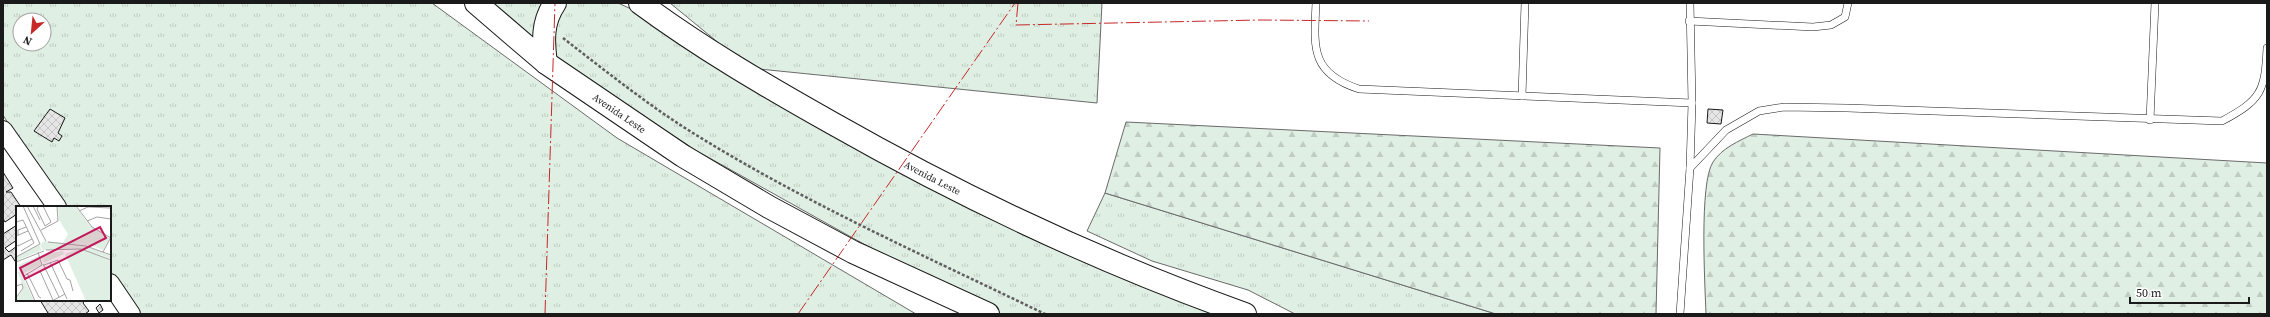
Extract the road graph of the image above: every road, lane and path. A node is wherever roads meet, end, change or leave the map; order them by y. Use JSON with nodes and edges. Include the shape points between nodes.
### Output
{"nodes":[{"id":1,"x":476,"y":3,"type":"edge"},
{"id":2,"x":640,"y":3,"type":"edge"},
{"id":3,"x":1316,"y":3,"type":"edge"},
{"id":4,"x":1525,"y":3,"type":"edge"},
{"id":5,"x":1690,"y":3,"type":"edge"},
{"id":6,"x":1848,"y":3,"type":"edge"},
{"id":7,"x":2155,"y":3,"type":"edge"},
{"id":8,"x":551,"y":8,"type":"edge"},
{"id":9,"x":1689,"y":21,"type":"junction"},
{"id":10,"x":2267,"y":48,"type":"edge"},
{"id":11,"x":546,"y":63,"type":"junction"},
{"id":12,"x":1522,"y":96,"type":"junction"},
{"id":13,"x":1692,"y":103,"type":"junction"},
{"id":14,"x":2150,"y":120,"type":"junction"},
{"id":15,"x":3,"y":130,"type":"edge"},
{"id":16,"x":1690,"y":168,"type":"junction"},
{"id":17,"x":56,"y":206,"type":"edge"},
{"id":18,"x":111,"y":284,"type":"edge"},
{"id":19,"x":131,"y":314,"type":"edge"},
{"id":20,"x":988,"y":314,"type":"edge"},
{"id":21,"x":1045,"y":314,"type":"edge"},
{"id":22,"x":1245,"y":314,"type":"edge"},
{"id":23,"x":1680,"y":314,"type":"edge"}],
"edges":[{"from":1,"to":11,"type":"main road","name":"Avenida Leste"},
{"from":2,"to":22,"type":"main road","name":"Avenida Leste","via":[[679,32],[752,78],[883,152],[1021,222],[1170,287]]},
{"from":3,"to":12,"type":"lane","via":[[1314,46],[1320,61],[1330,74],[1344,84],[1359,89]]},
{"from":4,"to":12,"type":"lane"},
{"from":5,"to":9,"type":"lane"},
{"from":6,"to":9,"type":"lane","via":[[1845,18],[1831,25],[1813,27]]},
{"from":7,"to":14,"type":"lane"},
{"from":8,"to":11,"type":"main road","via":[[543,39]]},
{"from":8,"to":21,"type":"path","via":[[560,36],[685,128],[774,179],[911,251]]},
{"from":9,"to":13,"type":"lane"},
{"from":10,"to":14,"type":"lane","via":[[2266,76],[2256,98],[2240,111],[2222,121]]},
{"from":11,"to":20,"type":"main road","name":"Avenida Leste","via":[[683,156],[769,207],[853,252]]},
{"from":12,"to":13,"type":"lane"},
{"from":13,"to":16,"type":"lane"},
{"from":14,"to":16,"type":"lane","via":[[1784,107],[1760,111],[1726,130]]},
{"from":15,"to":17,"type":"street"},
{"from":16,"to":23,"type":"lane"},
{"from":18,"to":19,"type":"street"}]}
